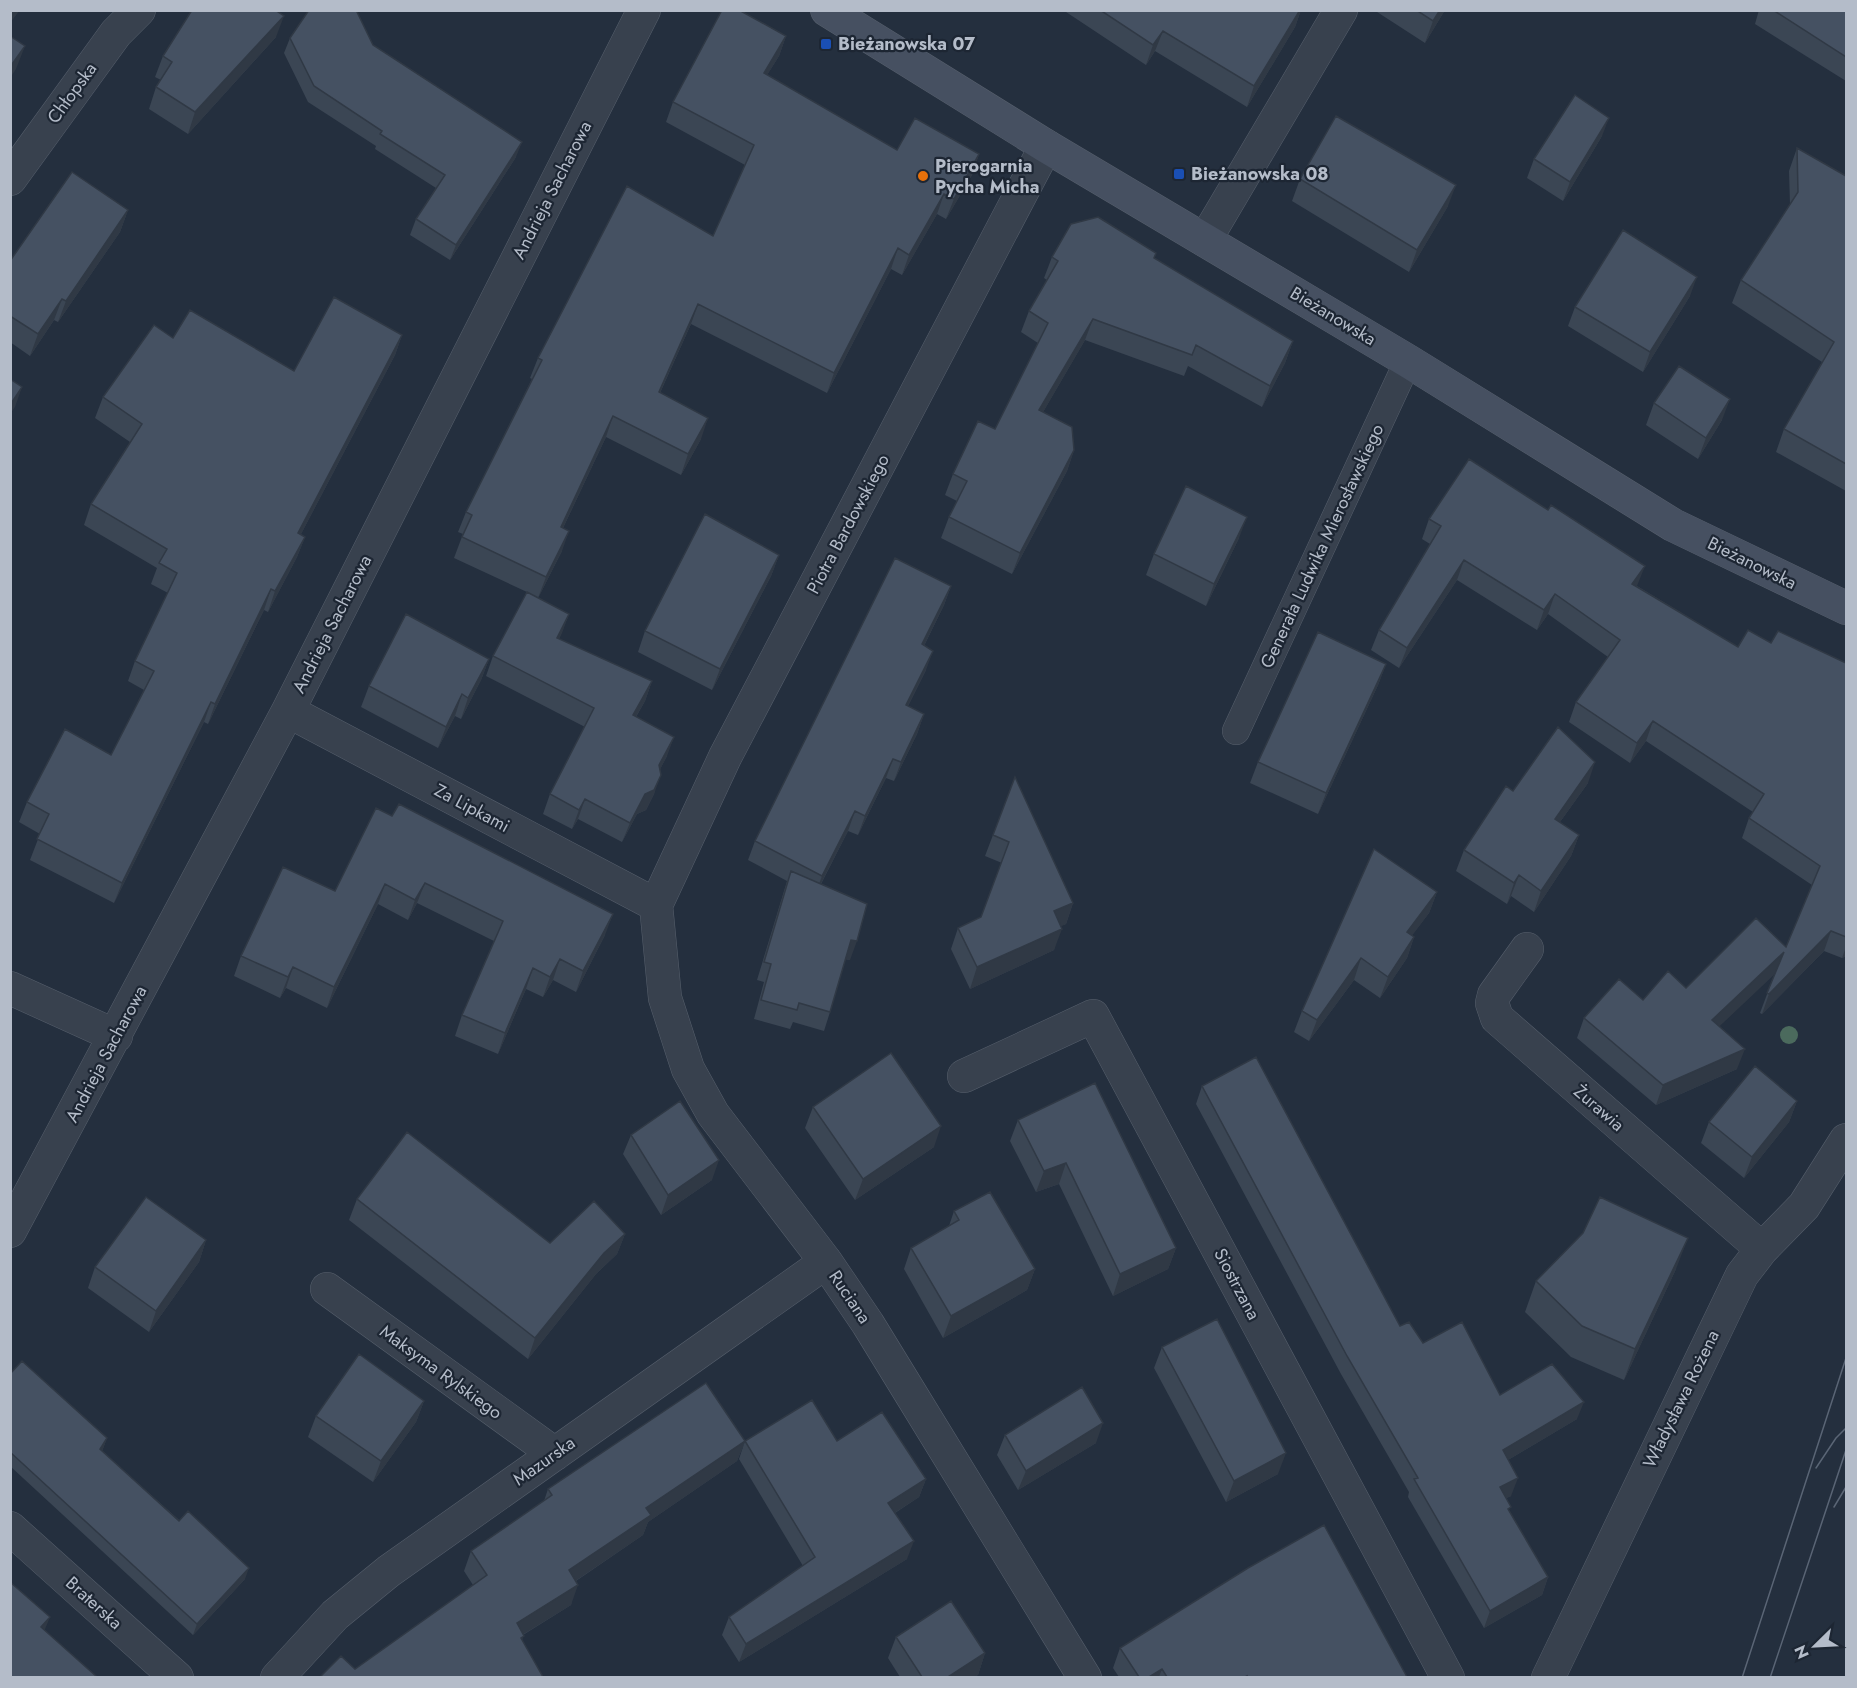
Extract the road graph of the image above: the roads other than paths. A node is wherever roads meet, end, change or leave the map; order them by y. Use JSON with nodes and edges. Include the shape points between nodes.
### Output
{"nodes":[{"id":1,"x":139,"y":10,"type":"edge"},
{"id":2,"x":644,"y":10,"type":"edge"},
{"id":3,"x":828,"y":10,"type":"edge"},
{"id":4,"x":1341,"y":10,"type":"edge"},
{"id":5,"x":1046,"y":146,"type":"junction"},
{"id":6,"x":10,"y":178,"type":"edge"},
{"id":7,"x":1205,"y":240,"type":"junction"},
{"id":8,"x":1408,"y":361,"type":"junction"},
{"id":9,"x":1846,"y":608,"type":"edge"},
{"id":10,"x":288,"y":711,"type":"junction"},
{"id":11,"x":1236,"y":731,"type":"dead end"},
{"id":12,"x":656,"y":905,"type":"junction"},
{"id":13,"x":1527,"y":949,"type":"dead end"},
{"id":14,"x":10,"y":988,"type":"edge"},
{"id":15,"x":116,"y":1036,"type":"junction"},
{"id":16,"x":964,"y":1076,"type":"dead end"},
{"id":17,"x":1846,"y":1140,"type":"edge"},
{"id":18,"x":10,"y":1231,"type":"edge"},
{"id":19,"x":1762,"y":1249,"type":"junction"},
{"id":20,"x":826,"y":1262,"type":"junction"},
{"id":21,"x":327,"y":1289,"type":"dead end"},
{"id":22,"x":555,"y":1454,"type":"junction"},
{"id":23,"x":10,"y":1528,"type":"edge"},
{"id":24,"x":177,"y":1677,"type":"edge"},
{"id":25,"x":277,"y":1677,"type":"edge"},
{"id":26,"x":1085,"y":1677,"type":"edge"},
{"id":27,"x":1448,"y":1677,"type":"edge"},
{"id":28,"x":1548,"y":1677,"type":"edge"}],
"edges":[{"from":1,"to":6,"type":"street","name":"Chłopska","via":[[116,33]]},
{"from":2,"to":10,"type":"street","name":"Andrieja Sacharowa"},
{"from":3,"to":5,"type":"street","name":"Bieżanowska"},
{"from":4,"to":7,"type":"street"},
{"from":5,"to":7,"type":"street","name":"Bieżanowska"},
{"from":5,"to":12,"type":"street","name":"Piotra Bardowskiego","via":[[725,757]]},
{"from":7,"to":8,"type":"street","name":"Bieżanowska"},
{"from":8,"to":9,"type":"street","name":"Bieżanowska","via":[[1673,525]]},
{"from":8,"to":11,"type":"lane","name":"Generała Ludwika Mierosławskiego"},
{"from":10,"to":12,"type":"street","name":"Za Lipkami"},
{"from":10,"to":15,"type":"street","name":"Andrieja Sacharowa"},
{"from":12,"to":20,"type":"street","name":"Ruciana","via":[[665,998],[688,1069],[713,1114]]},
{"from":13,"to":19,"type":"street","name":"Żurawia","via":[[1494,995],[1492,1003],[1497,1018]]},
{"from":14,"to":15,"type":"street"},
{"from":15,"to":18,"type":"street","name":"Andrieja Sacharowa"},
{"from":16,"to":27,"type":"street","name":"Siostrzana","via":[[1093,1016]]},
{"from":17,"to":19,"type":"street","name":"Władysława Rożena","via":[[1804,1206]]},
{"from":19,"to":28,"type":"street","name":"Władysława Rożena","via":[[1742,1275],[1700,1359]]},
{"from":20,"to":22,"type":"street","name":"Mazurska"},
{"from":20,"to":26,"type":"street","name":"Ruciana"},
{"from":21,"to":22,"type":"street","name":"Maksyma Rylskiego"},
{"from":22,"to":25,"type":"street","name":"Mazurska","via":[[389,1570],[335,1615]]},
{"from":23,"to":24,"type":"street","name":"Braterska"}]}
